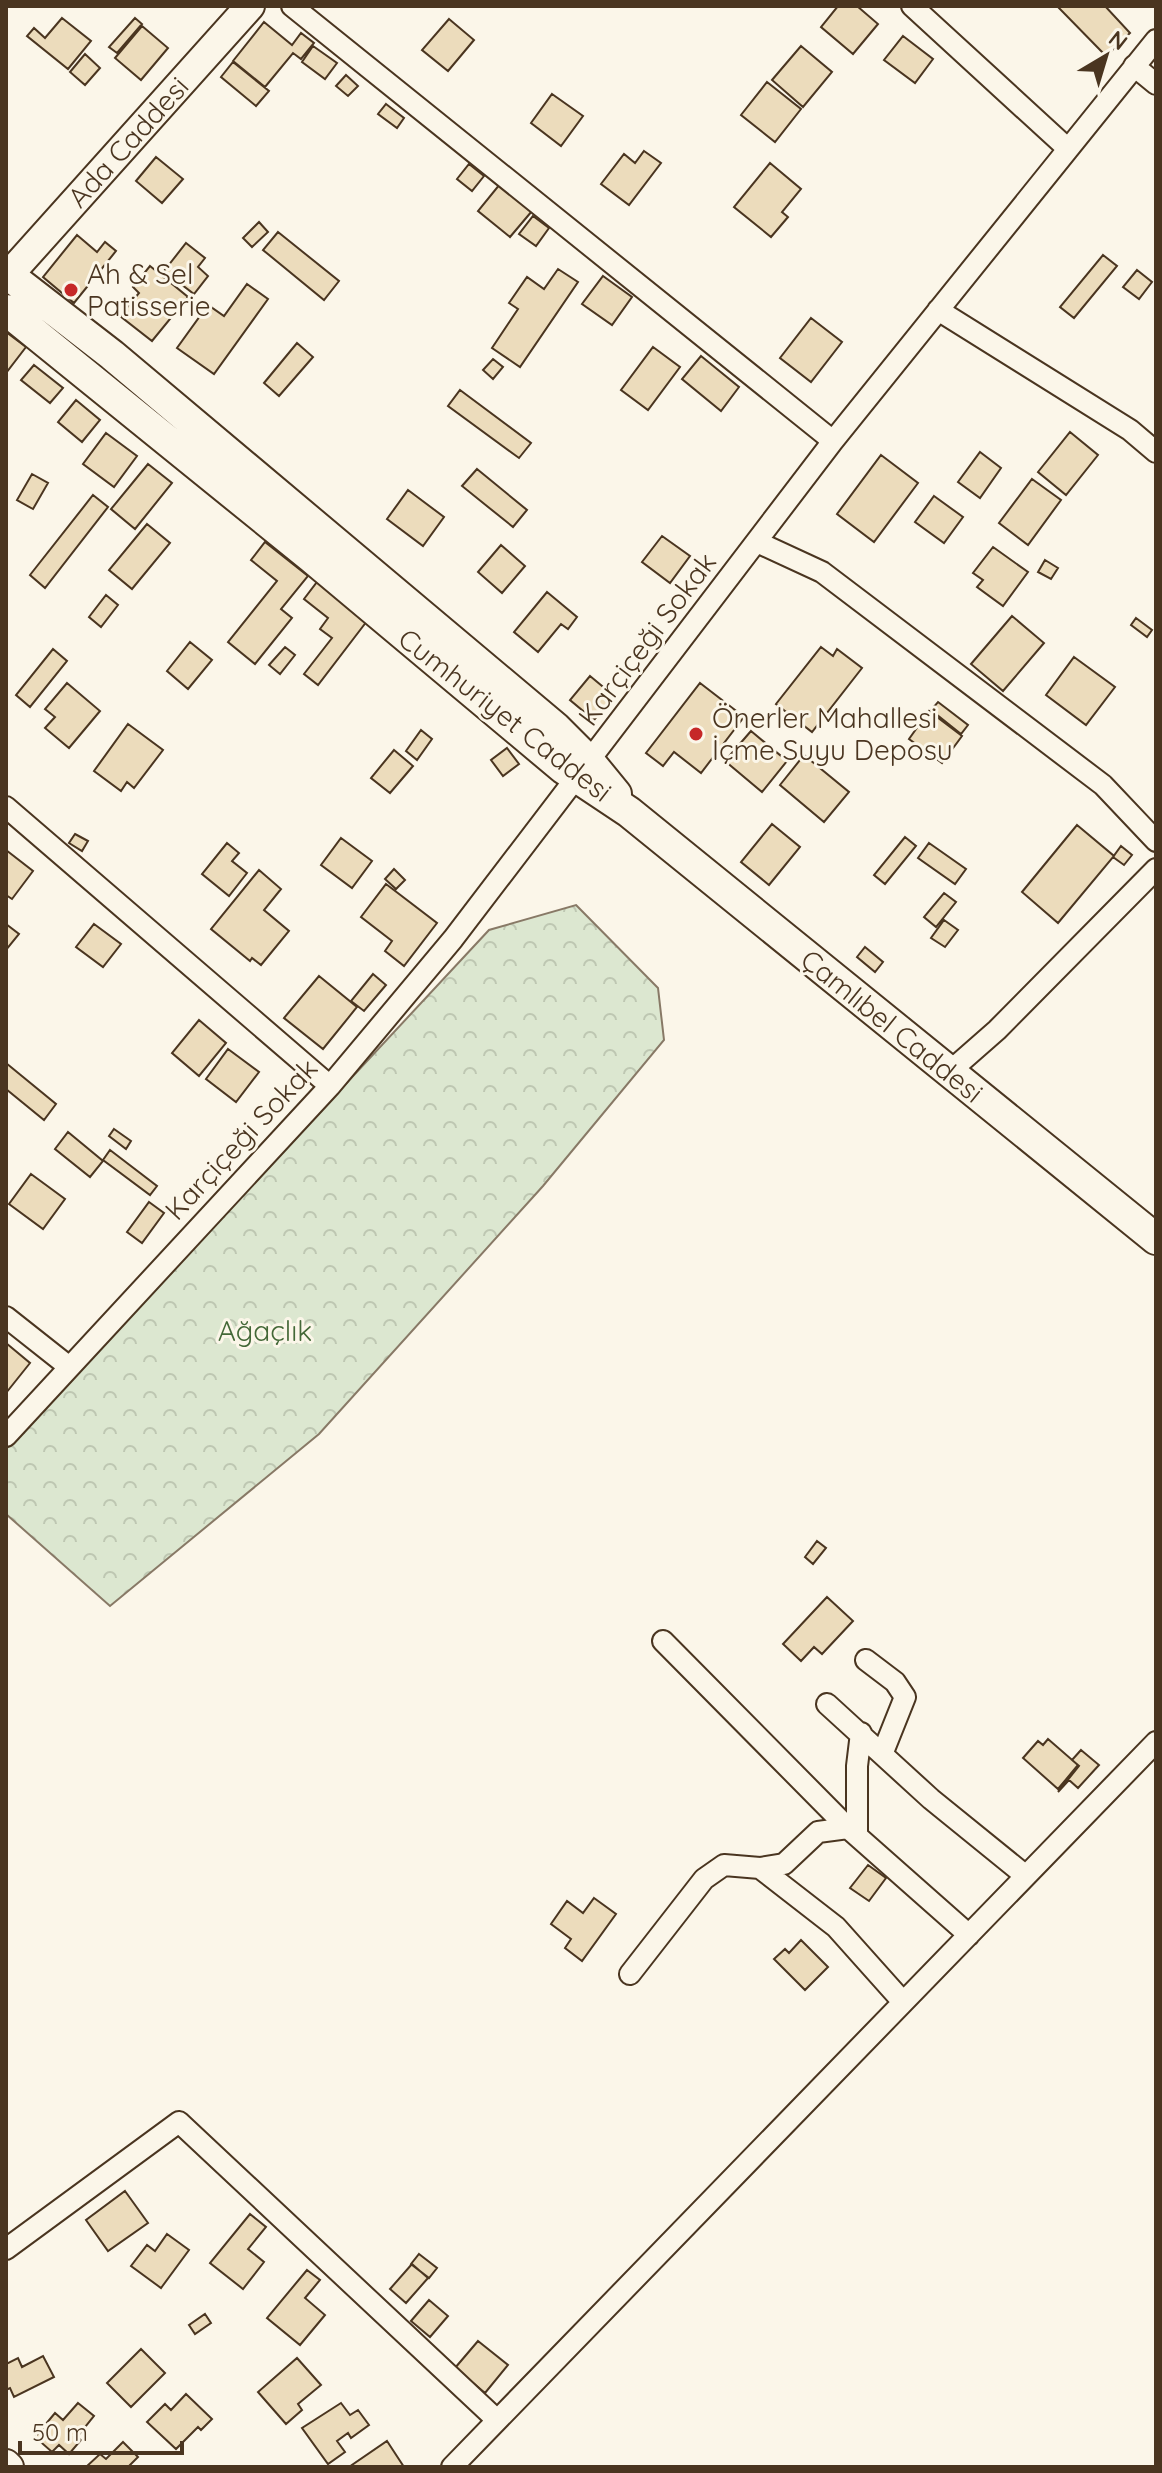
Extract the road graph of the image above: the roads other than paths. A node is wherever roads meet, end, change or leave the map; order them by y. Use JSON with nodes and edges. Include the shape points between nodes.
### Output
{"nodes":[{"id":1,"x":250,"y":6,"type":"edge"},
{"id":2,"x":292,"y":6,"type":"edge"},
{"id":3,"x":912,"y":6,"type":"edge"},
{"id":4,"x":1156,"y":40,"type":"edge"},
{"id":5,"x":1134,"y":66,"type":"junction"},
{"id":6,"x":1156,"y":84,"type":"edge"},
{"id":7,"x":1067,"y":148,"type":"junction"},
{"id":8,"x":7,"y":275,"type":"edge"},
{"id":9,"x":6,"y":310,"type":"edge"},
{"id":10,"x":938,"y":310,"type":"junction"},
{"id":11,"x":833,"y":441,"type":"junction"},
{"id":12,"x":1156,"y":452,"type":"edge"},
{"id":13,"x":757,"y":542,"type":"junction"},
{"id":14,"x":583,"y":769,"type":"junction"},
{"id":15,"x":6,"y":807,"type":"edge"},
{"id":16,"x":629,"y":812,"type":"joint"},
{"id":17,"x":1156,"y":841,"type":"edge"},
{"id":18,"x":1156,"y":869,"type":"edge"},
{"id":19,"x":948,"y":1073,"type":"junction"},
{"id":20,"x":330,"y":1086,"type":"junction"},
{"id":21,"x":1156,"y":1239,"type":"edge"},
{"id":22,"x":6,"y":1317,"type":"edge"},
{"id":23,"x":68,"y":1366,"type":"junction"},
{"id":24,"x":6,"y":1436,"type":"edge"},
{"id":25,"x":663,"y":1641,"type":"dead end"},
{"id":26,"x":866,"y":1660,"type":"dead end"},
{"id":27,"x":827,"y":1704,"type":"dead end"},
{"id":28,"x":861,"y":1733,"type":"junction"},
{"id":29,"x":1156,"y":1742,"type":"edge"},
{"id":30,"x":883,"y":1752,"type":"junction"},
{"id":31,"x":853,"y":1832,"type":"junction"},
{"id":32,"x":760,"y":1868,"type":"junction"},
{"id":33,"x":1026,"y":1876,"type":"junction"},
{"id":34,"x":969,"y":1935,"type":"junction"},
{"id":35,"x":630,"y":1974,"type":"dead end"},
{"id":36,"x":903,"y":2002,"type":"junction"},
{"id":37,"x":6,"y":2249,"type":"edge"},
{"id":38,"x":497,"y":2420,"type":"junction"},
{"id":39,"x":452,"y":2467,"type":"edge"}],
"edges":[{"from":1,"to":8,"type":"main road","name":"Ada Caddesi"},
{"from":2,"to":11,"type":"street"},
{"from":3,"to":7,"type":"street"},
{"from":4,"to":5,"type":"street","name":"Karçiçeği Sokak"},
{"from":5,"to":6,"type":"street"},
{"from":5,"to":7,"type":"street","name":"Karçiçeği Sokak"},
{"from":7,"to":10,"type":"street","name":"Karçiçeği Sokak"},
{"from":8,"to":14,"type":"main road","name":"Cumhuriyet Caddesi","via":[[112,355],[556,728]]},
{"from":9,"to":14,"type":"main road","name":"Cumhuriyet Caddesi"},
{"from":10,"to":11,"type":"street","name":"Karçiçeği Sokak"},
{"from":10,"to":12,"type":"street","via":[[1130,430]]},
{"from":11,"to":13,"type":"street","name":"Karçiçeği Sokak"},
{"from":13,"to":14,"type":"street","name":"Karçiçeği Sokak"},
{"from":13,"to":17,"type":"street","via":[[822,572],[1103,785]]},
{"from":14,"to":16,"type":"main road","name":"Cumhuriyet Caddesi"},
{"from":14,"to":20,"type":"street","name":"Karçiçeği Sokak","via":[[453,939]]},
{"from":15,"to":20,"type":"street"},
{"from":16,"to":19,"type":"main road","name":"Çamlıbel Caddesi"},
{"from":18,"to":19,"type":"street"},
{"from":19,"to":21,"type":"main road","name":"Çamlıbel Caddesi"},
{"from":20,"to":23,"type":"street","name":"Karçiçeği Sokak"},
{"from":22,"to":23,"type":"street"},
{"from":23,"to":24,"type":"street","name":"Karçiçeği Sokak"},
{"from":25,"to":31,"type":"street"},
{"from":26,"to":30,"type":"street","via":[[905,1697]]},
{"from":27,"to":28,"type":"street"},
{"from":28,"to":30,"type":"street"},
{"from":28,"to":31,"type":"street"},
{"from":29,"to":33,"type":"street"},
{"from":30,"to":33,"type":"street","via":[[931,1799]]},
{"from":31,"to":32,"type":"street","via":[[818,1832],[784,1864]]},
{"from":31,"to":34,"type":"street"},
{"from":32,"to":35,"type":"street","via":[[724,1865],[704,1879]]},
{"from":32,"to":36,"type":"street","via":[[836,1927]]},
{"from":33,"to":34,"type":"street"},
{"from":34,"to":36,"type":"street"},
{"from":36,"to":38,"type":"street"},
{"from":37,"to":38,"type":"street","via":[[179,2122]]},
{"from":38,"to":39,"type":"street"}]}
